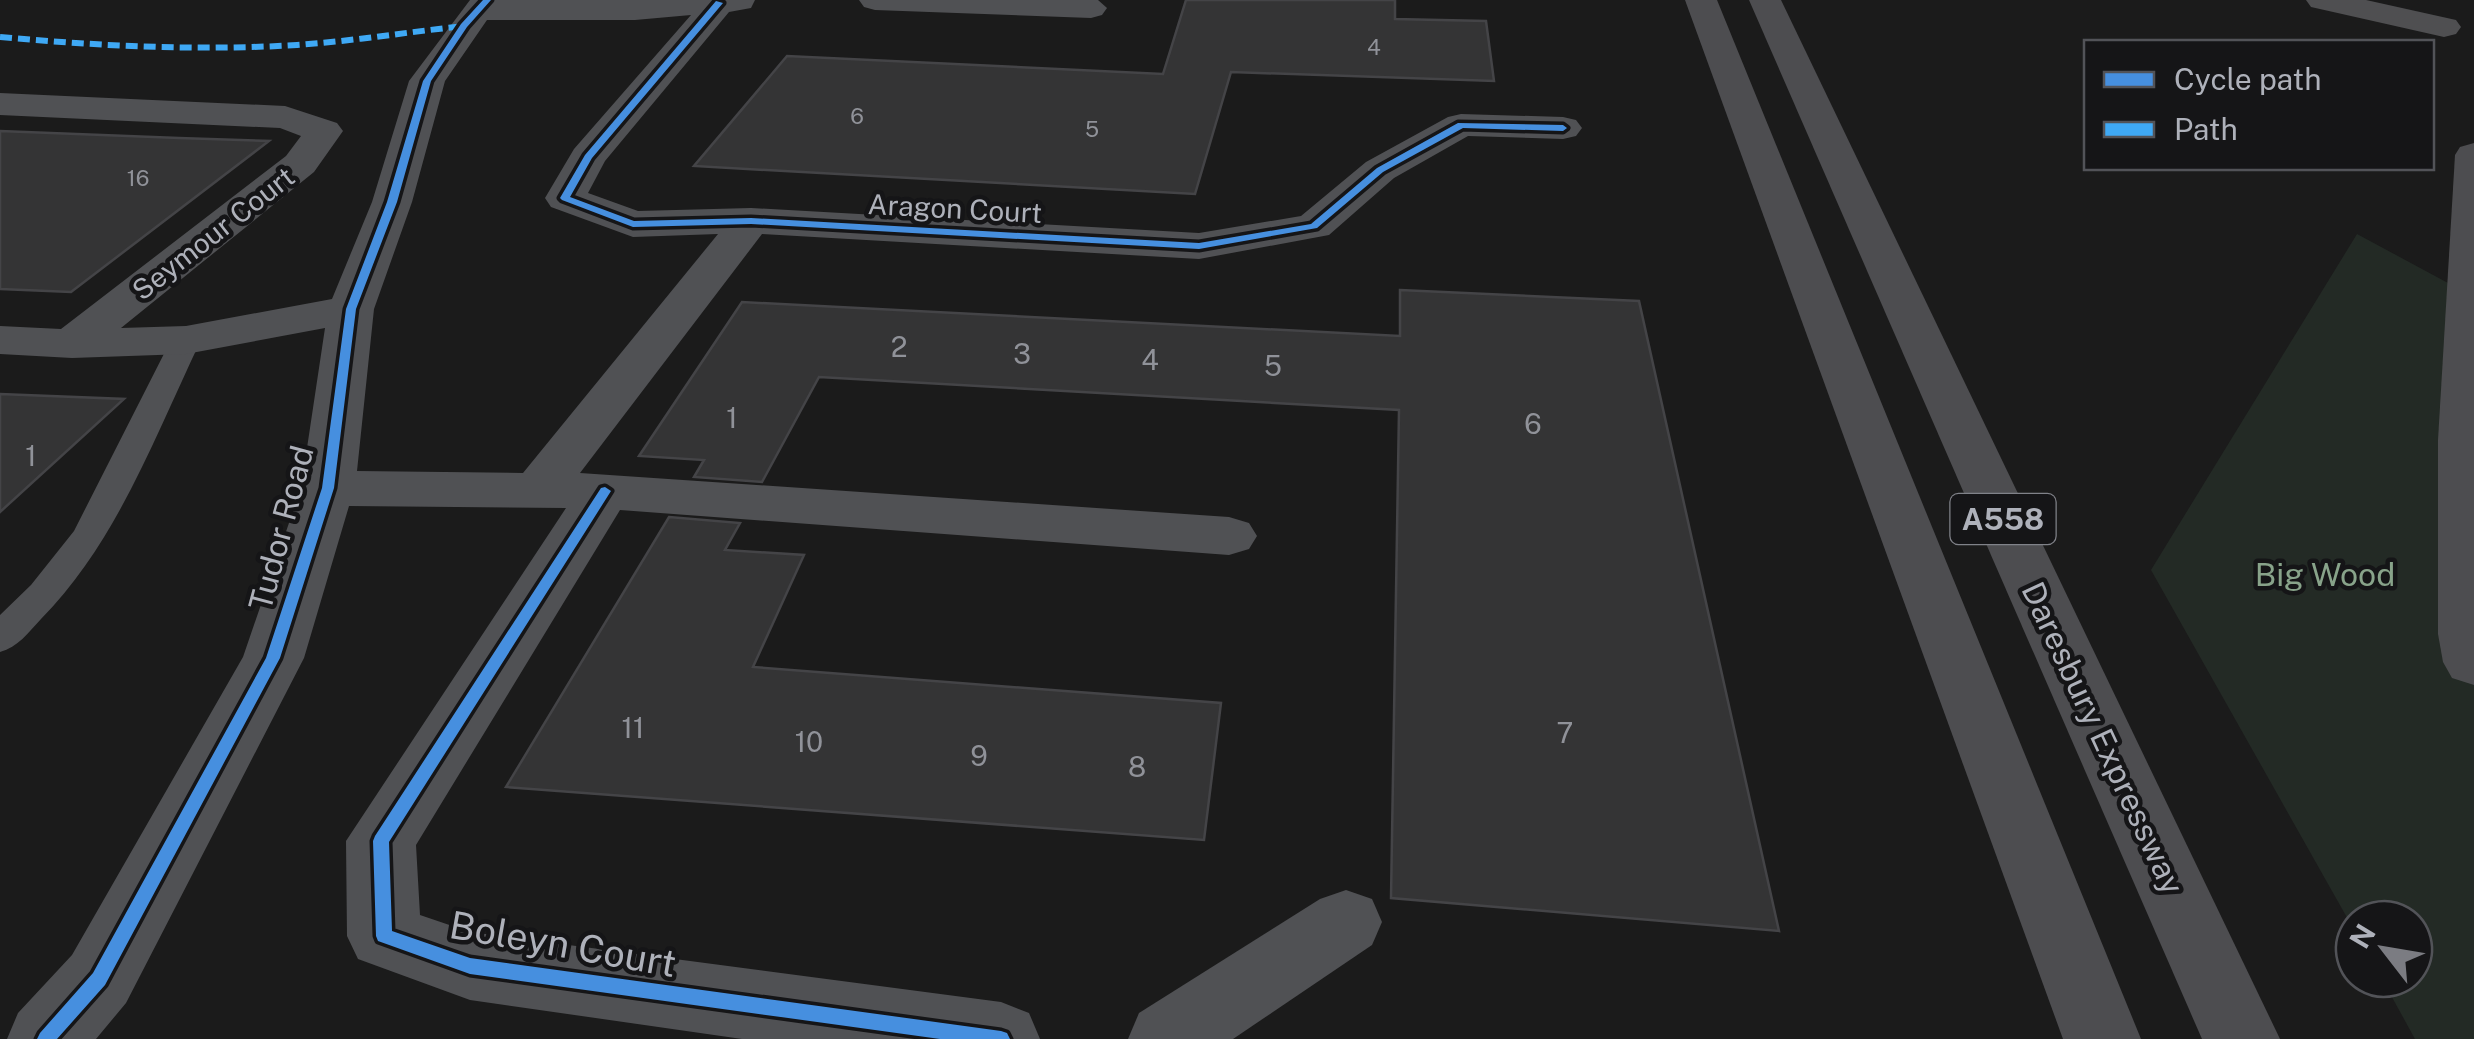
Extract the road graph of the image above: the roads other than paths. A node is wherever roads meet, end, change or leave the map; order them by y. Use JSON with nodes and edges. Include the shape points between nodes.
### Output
{"nodes":[{"id":1,"x":876,"y":0,"type":"edge"},
{"id":2,"x":1685,"y":0,"type":"edge"},
{"id":3,"x":1765,"y":0,"type":"edge"},
{"id":4,"x":2322,"y":0,"type":"edge"},
{"id":5,"x":2390,"y":0,"type":"edge"},
{"id":6,"x":736,"y":1,"type":"edge"},
{"id":7,"x":482,"y":5,"type":"edge"},
{"id":8,"x":641,"y":5,"type":"edge"},
{"id":9,"x":1091,"y":8,"type":"dead end"},
{"id":10,"x":1709,"y":24,"type":"edge"},
{"id":11,"x":2459,"y":31,"type":"edge"},
{"id":12,"x":0,"y":104,"type":"edge"},
{"id":13,"x":1562,"y":128,"type":"dead end"},
{"id":14,"x":2474,"y":155,"type":"edge"},
{"id":15,"x":751,"y":221,"type":"junction"},
{"id":16,"x":351,"y":309,"type":"junction"},
{"id":17,"x":0,"y":340,"type":"edge"},
{"id":18,"x":186,"y":340,"type":"junction"},
{"id":19,"x":72,"y":344,"type":"junction"},
{"id":20,"x":328,"y":488,"type":"junction"},
{"id":21,"x":572,"y":490,"type":"junction"},
{"id":22,"x":1229,"y":536,"type":"dead end"},
{"id":23,"x":0,"y":638,"type":"edge"},
{"id":24,"x":2474,"y":662,"type":"edge"},
{"id":25,"x":1346,"y":922,"type":"dead end"},
{"id":26,"x":46,"y":1039,"type":"edge"},
{"id":27,"x":1002,"y":1039,"type":"edge"},
{"id":28,"x":1167,"y":1039,"type":"edge"},
{"id":29,"x":2102,"y":1039,"type":"edge"},
{"id":30,"x":2241,"y":1039,"type":"edge"}],
"edges":[{"from":1,"to":9,"type":"street"},
{"from":2,"to":10,"type":"main road"},
{"from":3,"to":30,"type":"main road","name":"Daresbury Expressway","number":"A558"},
{"from":4,"to":11,"type":"street"},
{"from":5,"to":11,"type":"street"},
{"from":6,"to":8,"type":"street","name":"Aragon Court"},
{"from":6,"to":15,"type":"street","name":"Aragon Court","via":[[588,158],[565,198],[633,224]]},
{"from":7,"to":8,"type":"street","name":"Aragon Court"},
{"from":7,"to":16,"type":"street","name":"Tudor Road","via":[[427,81],[392,202]]},
{"from":10,"to":29,"type":"main road","number":"A558"},
{"from":12,"to":19,"type":"street","name":"Seymour Court","via":[[286,117],[324,131],[300,164]]},
{"from":13,"to":15,"type":"street","name":"Aragon Court","via":[[1461,125],[1380,170],[1314,226],[1199,246]]},
{"from":14,"to":24,"type":"main road","via":[[2464,440]]},
{"from":15,"to":21,"type":"street","name":"Boleyn Court"},
{"from":16,"to":18,"type":"street","name":"Seymour Court"},
{"from":16,"to":20,"type":"street","name":"Tudor Road"},
{"from":17,"to":19,"type":"street","name":"Seymour Court"},
{"from":18,"to":19,"type":"street","name":"Seymour Court"},
{"from":18,"to":23,"type":"lane","via":[[89,537]]},
{"from":20,"to":21,"type":"street"},
{"from":20,"to":26,"type":"street","name":"Tudor Road","via":[[273,658],[99,979]]},
{"from":21,"to":22,"type":"street"},
{"from":21,"to":27,"type":"street","name":"Boleyn Court","via":[[381,841],[384,936],[470,966]]},
{"from":25,"to":28,"type":"street"}]}
